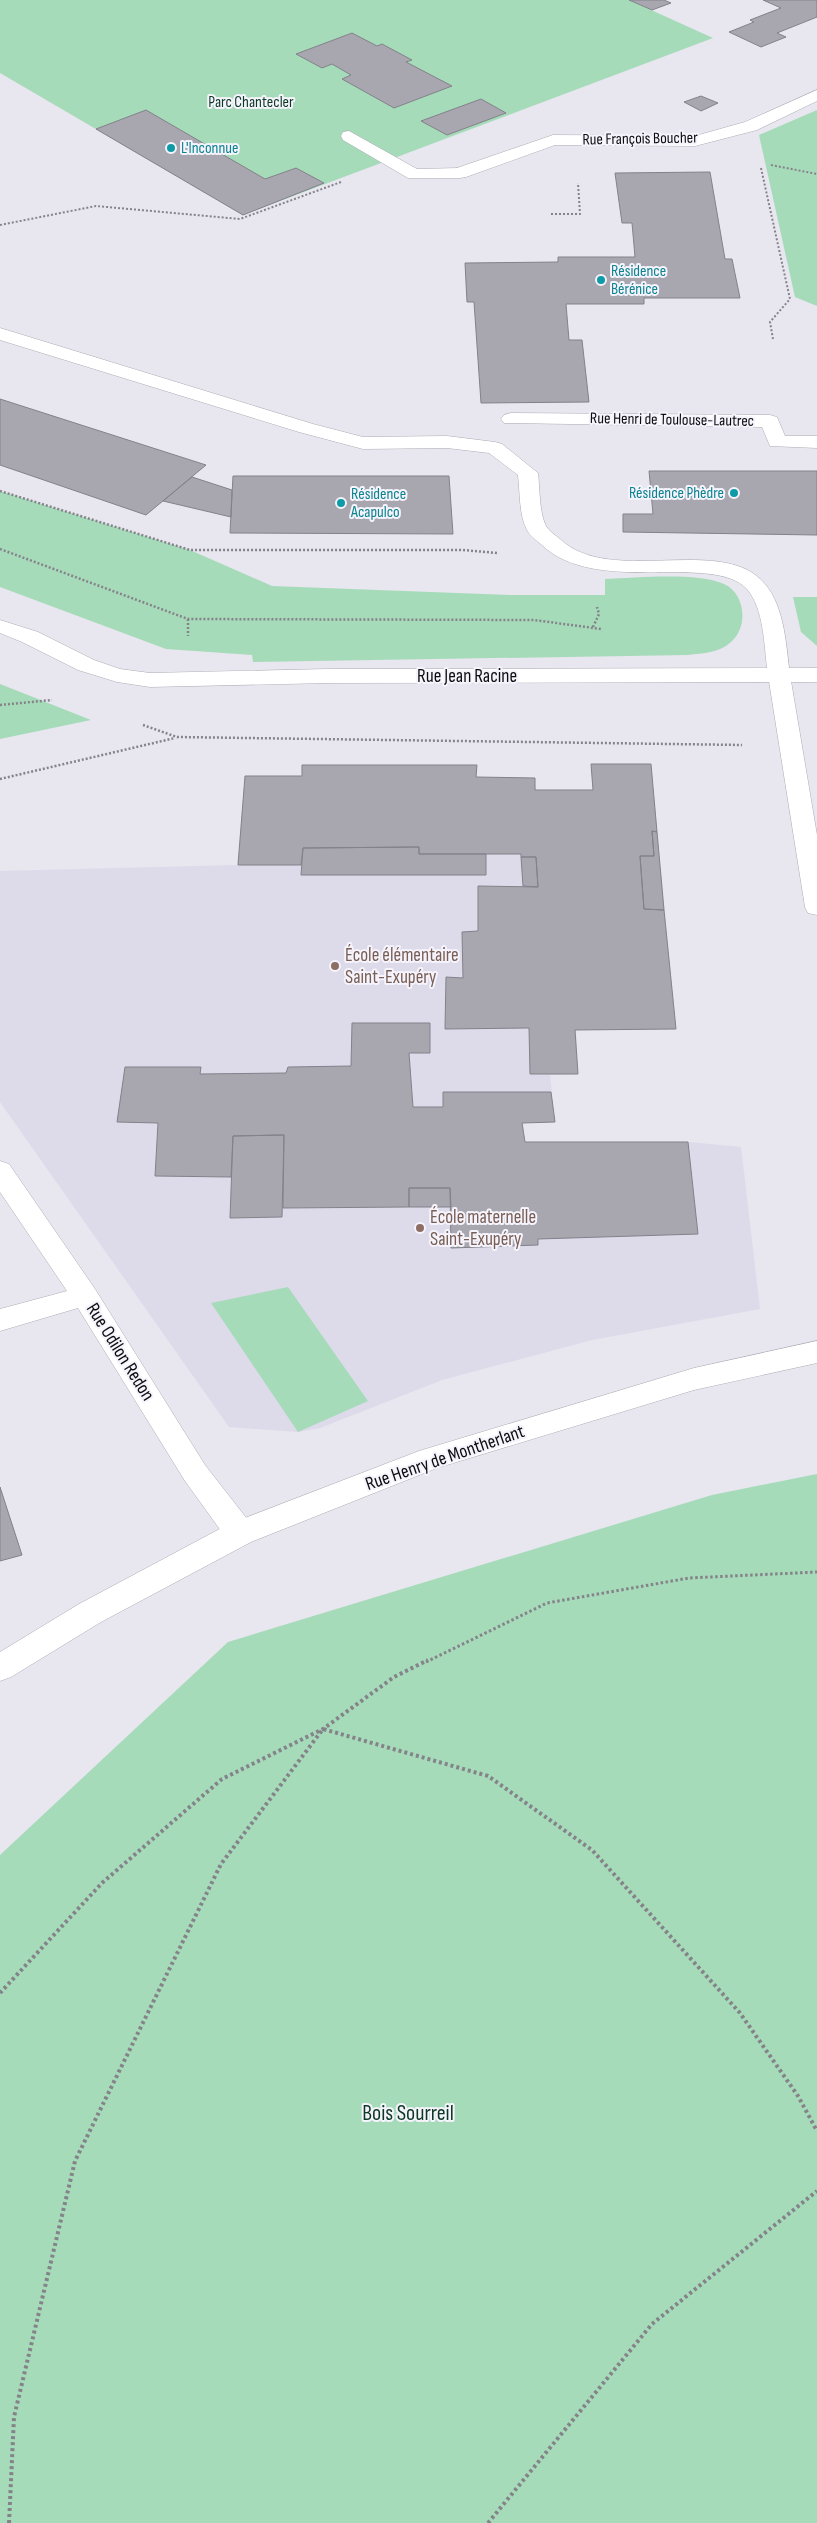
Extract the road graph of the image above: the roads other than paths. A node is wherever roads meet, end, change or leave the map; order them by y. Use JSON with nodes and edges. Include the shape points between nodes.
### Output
{"nodes":[{"id":1,"x":817,"y":95,"type":"edge"},
{"id":2,"x":349,"y":136,"type":"dead end"},
{"id":3,"x":0,"y":334,"type":"edge"},
{"id":4,"x":512,"y":419,"type":"dead end"},
{"id":5,"x":817,"y":442,"type":"edge"},
{"id":6,"x":0,"y":626,"type":"edge"},
{"id":7,"x":779,"y":675,"type":"junction"},
{"id":8,"x":817,"y":675,"type":"edge"},
{"id":9,"x":817,"y":907,"type":"edge"},
{"id":10,"x":0,"y":1171,"type":"edge"},
{"id":11,"x":84,"y":1296,"type":"junction"},
{"id":12,"x":0,"y":1320,"type":"edge"},
{"id":13,"x":817,"y":1352,"type":"edge"},
{"id":14,"x":240,"y":1533,"type":"junction"},
{"id":15,"x":0,"y":1668,"type":"edge"}],
"edges":[{"from":1,"to":2,"type":"street","name":"Rue François Boucher","via":[[751,126],[695,140],[553,140],[460,173],[414,174]]},
{"from":3,"to":7,"type":"street","via":[[363,443],[447,442],[495,448],[528,473],[536,528],[556,546],[583,562],[620,567],[716,567],[744,574],[757,588],[766,606]]},
{"from":4,"to":5,"type":"street","name":"Rue Henri de Toulouse-Lautrec","via":[[770,422],[777,442]]},
{"from":6,"to":7,"type":"street","name":"Rue Jean Racine","via":[[86,665],[117,675],[150,680],[328,676]]},
{"from":7,"to":8,"type":"street","name":"Rue Jean Racine"},
{"from":7,"to":9,"type":"street"},
{"from":10,"to":11,"type":"street","name":"Rue Odilon Redon"},
{"from":11,"to":12,"type":"street"},
{"from":11,"to":14,"type":"street","name":"Rue Odilon Redon","via":[[195,1473]]},
{"from":13,"to":14,"type":"street","name":"Rue Henry de Montherlant","via":[[694,1379],[429,1460]]},
{"from":14,"to":15,"type":"street","name":"Rue Henry de Montherlant","via":[[90,1613]]}]}
